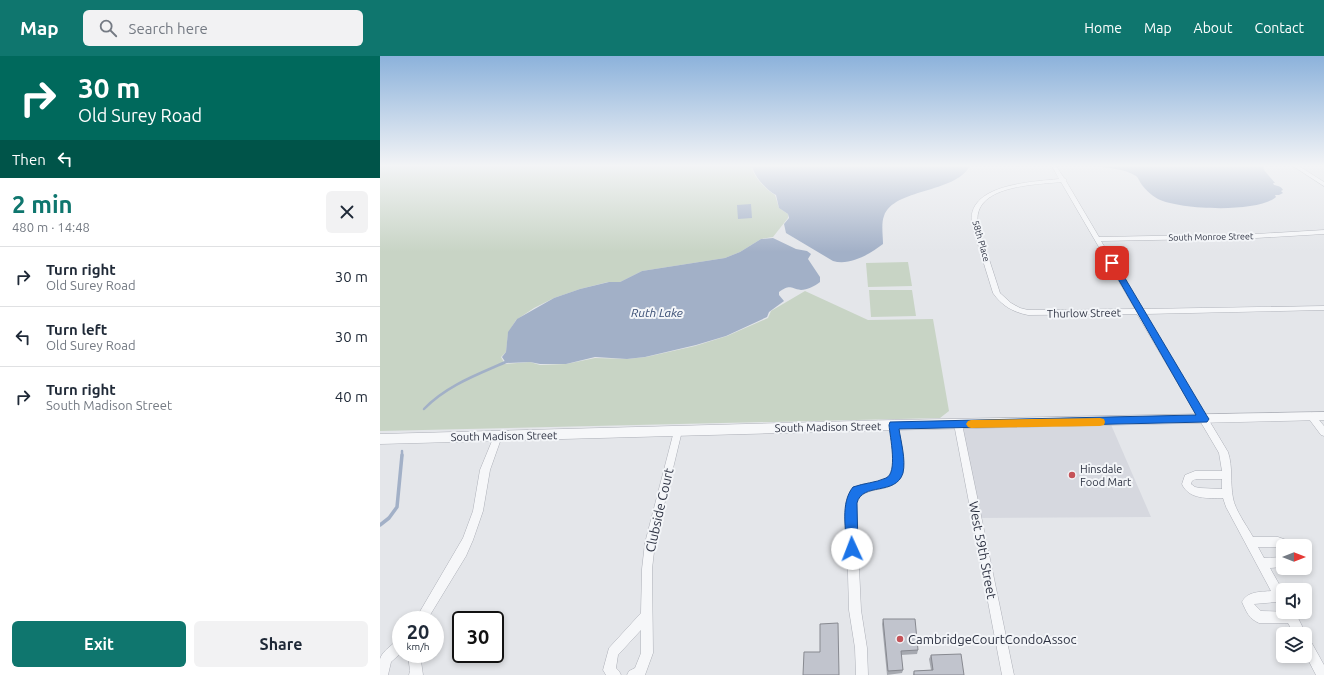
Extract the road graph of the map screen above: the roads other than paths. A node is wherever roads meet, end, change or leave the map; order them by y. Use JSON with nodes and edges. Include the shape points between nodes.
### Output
{"nodes":[{"id":1,"x":989,"y":195,"type":"edge"},
{"id":2,"x":1073,"y":195,"type":"edge"},
{"id":3,"x":1324,"y":232,"type":"edge"},
{"id":4,"x":1098,"y":239,"type":"junction"},
{"id":5,"x":989,"y":268,"type":"joint"},
{"id":6,"x":1324,"y":308,"type":"edge"},
{"id":7,"x":1140,"y":312,"type":"junction"},
{"id":8,"x":1324,"y":416,"type":"edge"},
{"id":9,"x":1312,"y":417,"type":"junction"},
{"id":10,"x":1204,"y":419,"type":"junction"},
{"id":11,"x":958,"y":424,"type":"junction"},
{"id":12,"x":894,"y":425,"type":"junction"},
{"id":13,"x":678,"y":431,"type":"junction"},
{"id":14,"x":1324,"y":432,"type":"edge"},
{"id":15,"x":498,"y":436,"type":"junction"},
{"id":16,"x":380,"y":439,"type":"edge"},
{"id":17,"x":1227,"y":475,"type":"junction"},
{"id":18,"x":1226,"y":493,"type":"junction"},
{"id":19,"x":1250,"y":542,"type":"junction"},
{"id":20,"x":1276,"y":542,"type":"edge"},
{"id":21,"x":1276,"y":562,"type":"edge"},
{"id":22,"x":1262,"y":563,"type":"junction"},
{"id":23,"x":1276,"y":590,"type":"edge"},
{"id":24,"x":1276,"y":599,"type":"edge"},
{"id":25,"x":426,"y":611,"type":"edge"},
{"id":26,"x":647,"y":615,"type":"junction"},
{"id":27,"x":1276,"y":615,"type":"edge"},
{"id":28,"x":392,"y":653,"type":"edge"},
{"id":29,"x":1312,"y":655,"type":"edge"},
{"id":30,"x":415,"y":663,"type":"edge"},
{"id":31,"x":382,"y":675,"type":"edge"},
{"id":32,"x":416,"y":675,"type":"edge"},
{"id":33,"x":614,"y":675,"type":"edge"},
{"id":34,"x":633,"y":675,"type":"edge"},
{"id":35,"x":862,"y":675,"type":"edge"},
{"id":36,"x":1008,"y":675,"type":"edge"},
{"id":37,"x":1323,"y":675,"type":"edge"}],
"edges":[{"from":1,"to":5,"type":"street","name":"58th Place","via":[[978,204],[974,213],[975,225]]},
{"from":2,"to":4,"type":"street"},
{"from":3,"to":4,"type":"street","name":"South Monroe Street"},
{"from":4,"to":7,"type":"street"},
{"from":5,"to":7,"type":"street","name":"Thurlow Street","via":[[1000,297],[1012,307],[1024,312]]},
{"from":6,"to":7,"type":"street","name":"Thurlow Street"},
{"from":7,"to":10,"type":"street"},
{"from":8,"to":9,"type":"street","name":"South Madison Street"},
{"from":9,"to":10,"type":"street","name":"South Madison Street"},
{"from":9,"to":14,"type":"street"},
{"from":10,"to":11,"type":"street","name":"South Madison Street"},
{"from":10,"to":17,"type":"street","via":[[1223,452],[1228,466]]},
{"from":11,"to":12,"type":"street","name":"South Madison Street"},
{"from":11,"to":36,"type":"street","name":"West 59th Street"},
{"from":12,"to":13,"type":"street","name":"South Madison Street"},
{"from":12,"to":35,"type":"street","via":[[898,465],[894,479],[857,491],[851,503],[855,610]]},
{"from":13,"to":15,"type":"street","name":"South Madison Street"},
{"from":13,"to":26,"type":"street","name":"Clubside Court","via":[[650,543]]},
{"from":15,"to":16,"type":"street","name":"South Madison Street"},
{"from":15,"to":25,"type":"street","via":[[485,470],[478,511],[468,540]]},
{"from":17,"to":18,"type":"street"},
{"from":17,"to":18,"type":"street","via":[[1195,476],[1186,481],[1187,486],[1194,492]]},
{"from":18,"to":19,"type":"street","via":[[1229,504]]},
{"from":19,"to":20,"type":"street"},
{"from":19,"to":22,"type":"street"},
{"from":21,"to":22,"type":"street"},
{"from":22,"to":23,"type":"street"},
{"from":24,"to":27,"type":"street","via":[[1259,597],[1248,602],[1251,610],[1259,617]]},
{"from":26,"to":33,"type":"street","via":[[614,652],[609,670]]},
{"from":26,"to":34,"type":"street","name":"Clubside Court","via":[[647,653],[640,672]]},
{"from":28,"to":31,"type":"street","via":[[386,659]]},
{"from":29,"to":37,"type":"street"},
{"from":30,"to":32,"type":"street"}]}
